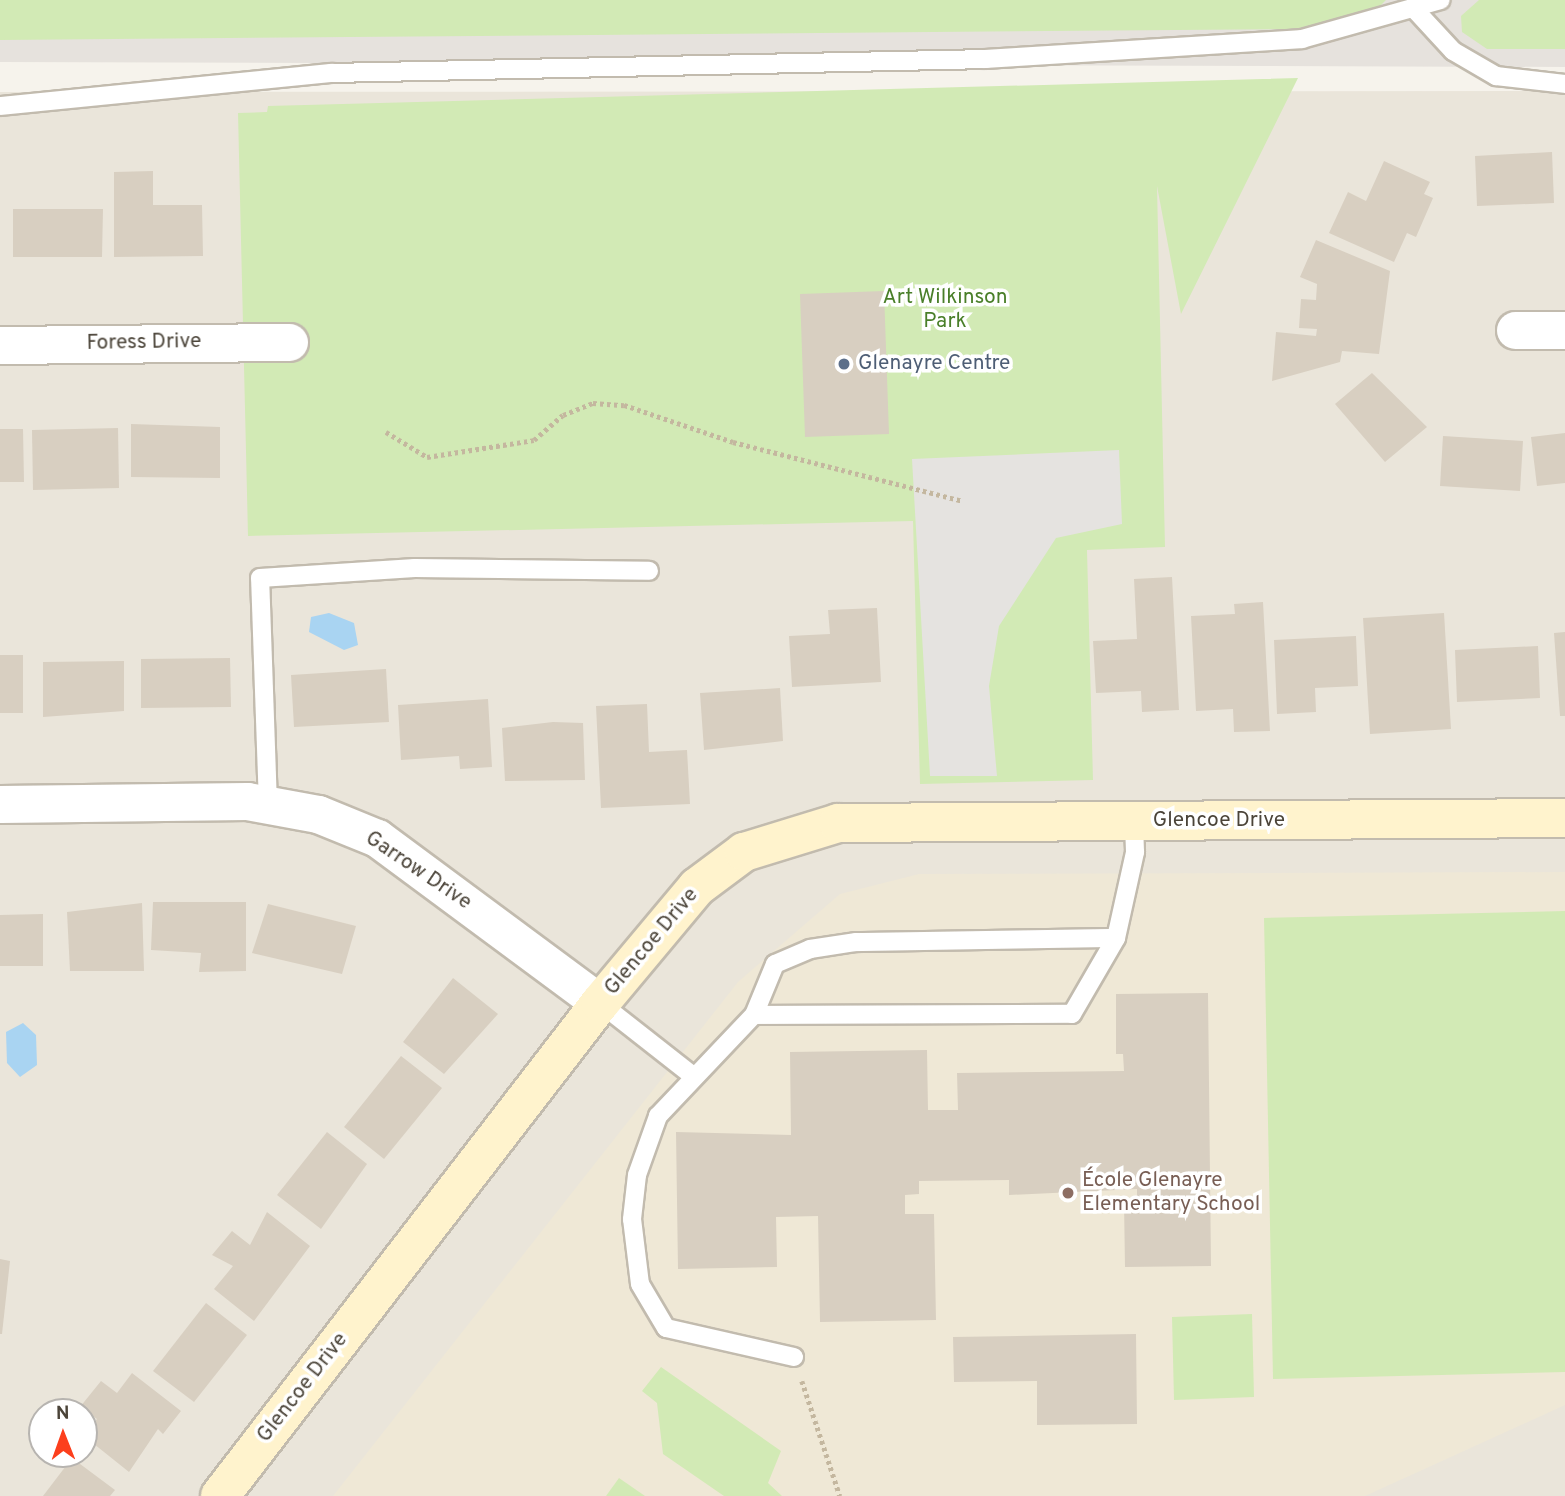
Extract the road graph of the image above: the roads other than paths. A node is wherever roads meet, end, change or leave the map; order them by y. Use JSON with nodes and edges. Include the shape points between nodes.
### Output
{"nodes":[{"id":1,"x":1441,"y":0,"type":"edge"},
{"id":2,"x":1417,"y":6,"type":"edge"},
{"id":3,"x":1565,"y":84,"type":"edge"},
{"id":4,"x":0,"y":106,"type":"edge"},
{"id":5,"x":1515,"y":330,"type":"dead end"},
{"id":6,"x":1565,"y":330,"type":"edge"},
{"id":7,"x":289,"y":342,"type":"dead end"},
{"id":8,"x":0,"y":345,"type":"edge"},
{"id":9,"x":649,"y":571,"type":"dead end"},
{"id":10,"x":0,"y":804,"type":"edge"},
{"id":11,"x":268,"y":805,"type":"junction"},
{"id":12,"x":1565,"y":818,"type":"edge"},
{"id":13,"x":1134,"y":822,"type":"junction"},
{"id":14,"x":1116,"y":938,"type":"junction"},
{"id":15,"x":600,"y":1003,"type":"junction"},
{"id":16,"x":754,"y":1015,"type":"junction"},
{"id":17,"x":693,"y":1076,"type":"junction"},
{"id":18,"x":793,"y":1357,"type":"road end"},
{"id":19,"x":220,"y":1496,"type":"edge"}],
"edges":[{"from":1,"to":2,"type":"lane"},
{"from":2,"to":3,"type":"lane","via":[[1453,51],[1496,76]]},
{"from":2,"to":4,"type":"lane","via":[[1302,39],[986,59],[331,72]]},
{"from":5,"to":6,"type":"street"},
{"from":7,"to":8,"type":"street","name":"Foress Drive"},
{"from":9,"to":11,"type":"lane","via":[[415,568],[260,578]]},
{"from":10,"to":11,"type":"street","name":"Garrow Drive"},
{"from":11,"to":15,"type":"street","name":"Garrow Drive","via":[[318,814],[377,838]]},
{"from":12,"to":13,"type":"street","name":"Glencoe Drive"},
{"from":13,"to":14,"type":"lane","via":[[1135,852]]},
{"from":13,"to":15,"type":"street","name":"Glencoe Drive","via":[[838,823],[791,833],[744,852],[697,887]]},
{"from":14,"to":16,"type":"lane","via":[[856,942],[810,949],[775,964]]},
{"from":14,"to":16,"type":"lane","via":[[1072,1014]]},
{"from":15,"to":17,"type":"lane"},
{"from":15,"to":19,"type":"street","name":"Glencoe Drive"},
{"from":16,"to":17,"type":"lane"},
{"from":17,"to":18,"type":"lane","via":[[658,1116],[637,1175],[632,1219],[640,1284],[666,1328]]}]}
